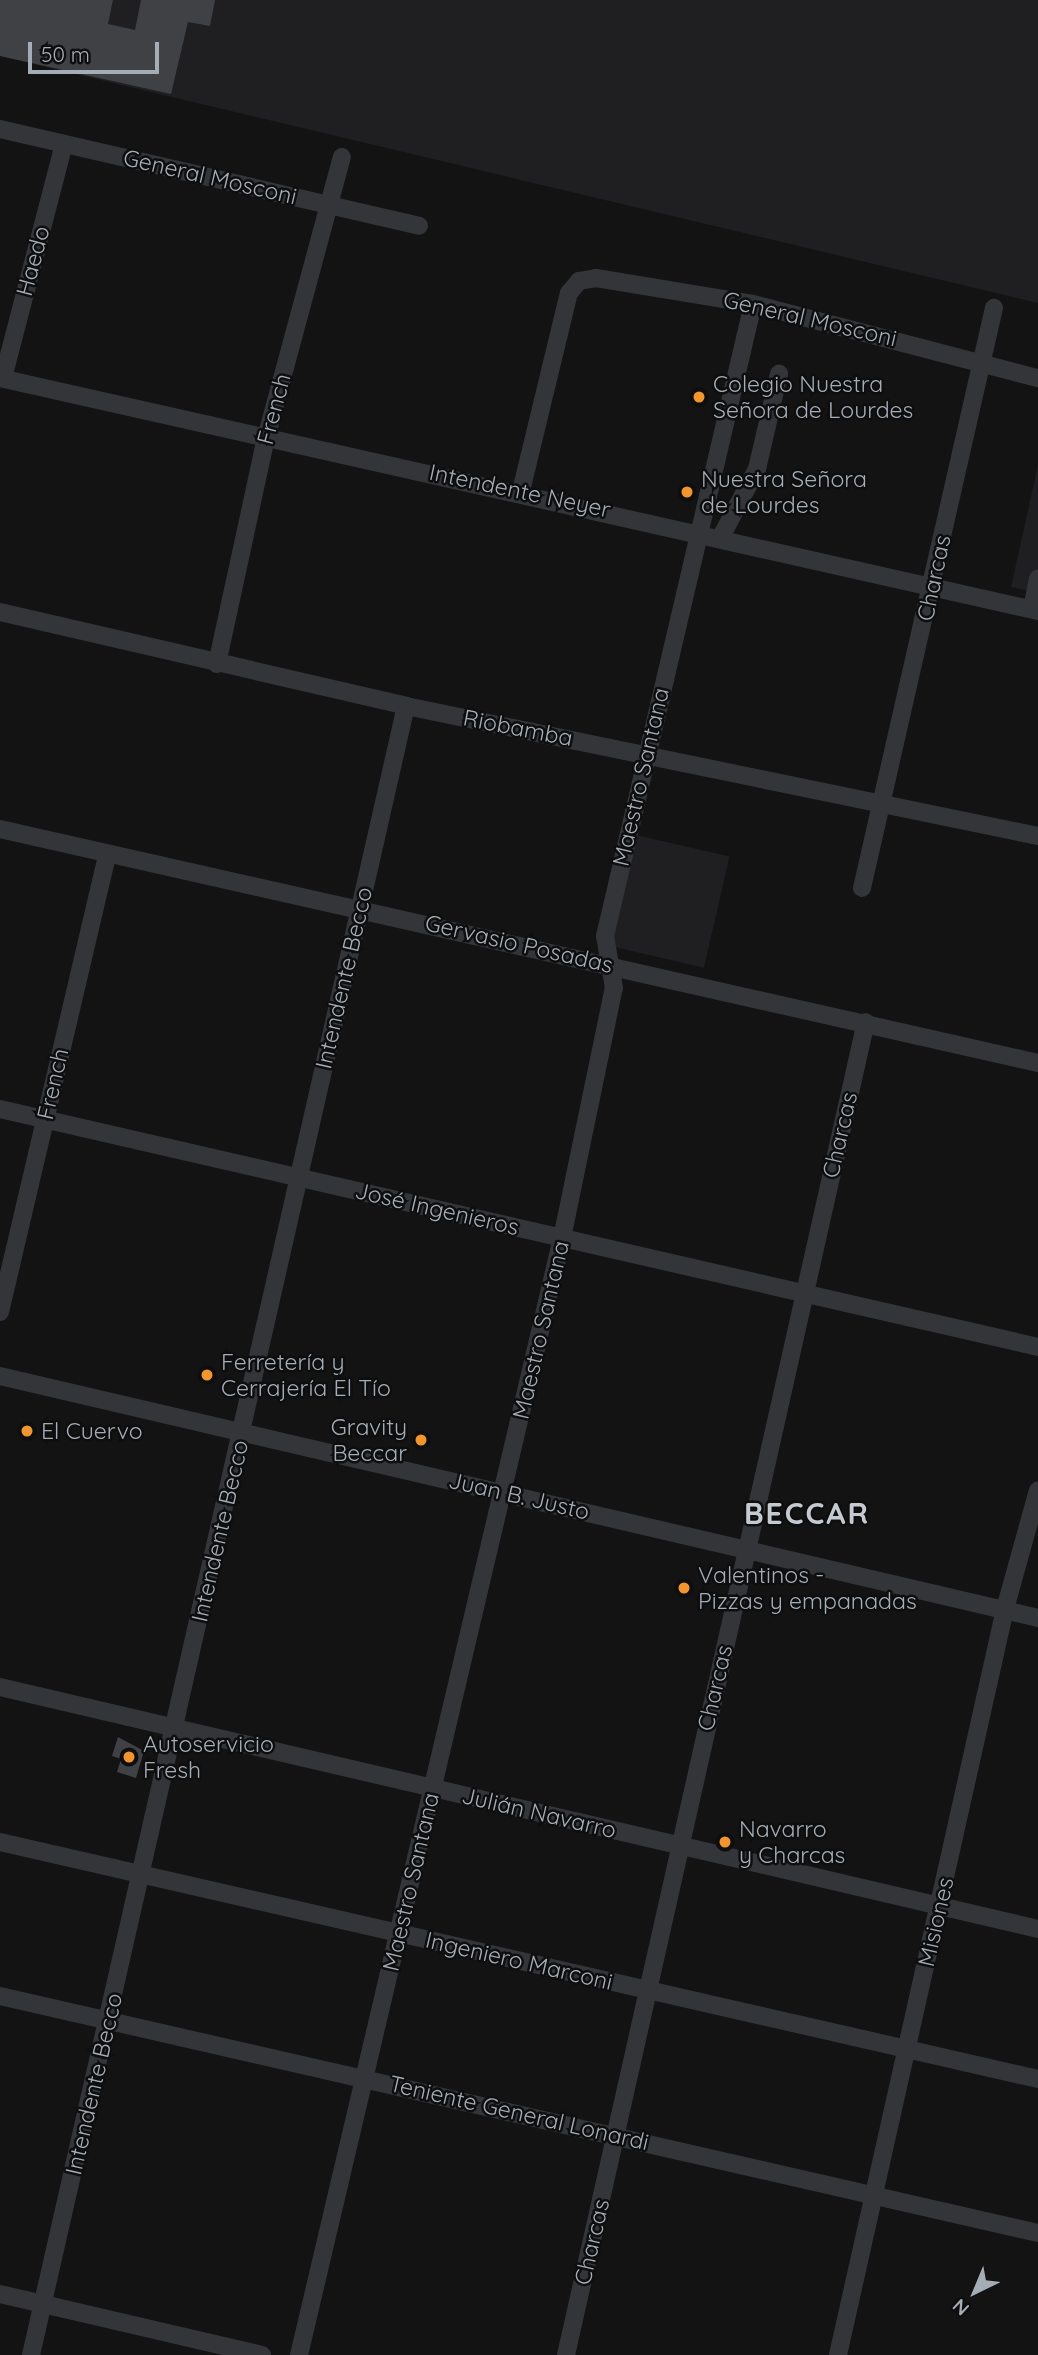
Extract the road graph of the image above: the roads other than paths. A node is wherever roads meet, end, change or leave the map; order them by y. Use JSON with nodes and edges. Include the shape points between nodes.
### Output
{"nodes":[{"id":1,"x":0,"y":130,"type":"edge"},
{"id":2,"x":64,"y":144,"type":"junction"},
{"id":3,"x":342,"y":158,"type":"dead end"},
{"id":4,"x":329,"y":204,"type":"junction"},
{"id":5,"x":419,"y":226,"type":"dead end"},
{"id":6,"x":753,"y":304,"type":"junction"},
{"id":7,"x":994,"y":308,"type":"dead end"},
{"id":8,"x":978,"y":359,"type":"junction"},
{"id":9,"x":779,"y":374,"type":"dead end"},
{"id":10,"x":1,"y":378,"type":"edge"},
{"id":11,"x":1038,"y":378,"type":"edge"},
{"id":12,"x":266,"y":438,"type":"junction"},
{"id":13,"x":521,"y":491,"type":"junction"},
{"id":14,"x":701,"y":531,"type":"junction"},
{"id":15,"x":722,"y":535,"type":"junction"},
{"id":16,"x":1038,"y":579,"type":"edge"},
{"id":17,"x":933,"y":589,"type":"junction"},
{"id":18,"x":1035,"y":610,"type":"edge"},
{"id":19,"x":0,"y":612,"type":"edge"},
{"id":20,"x":217,"y":664,"type":"junction"},
{"id":21,"x":406,"y":706,"type":"junction"},
{"id":22,"x":646,"y":752,"type":"junction"},
{"id":23,"x":883,"y":802,"type":"junction"},
{"id":24,"x":0,"y":829,"type":"edge"},
{"id":25,"x":1038,"y":836,"type":"edge"},
{"id":26,"x":107,"y":856,"type":"junction"},
{"id":27,"x":862,"y":888,"type":"dead end"},
{"id":28,"x":360,"y":907,"type":"junction"},
{"id":29,"x":607,"y":965,"type":"junction"},
{"id":30,"x":866,"y":1022,"type":"junction"},
{"id":31,"x":1038,"y":1063,"type":"edge"},
{"id":32,"x":0,"y":1109,"type":"edge"},
{"id":33,"x":45,"y":1119,"type":"junction"},
{"id":34,"x":299,"y":1177,"type":"junction"},
{"id":35,"x":562,"y":1238,"type":"junction"},
{"id":36,"x":804,"y":1293,"type":"junction"},
{"id":37,"x":0,"y":1312,"type":"edge"},
{"id":38,"x":1038,"y":1346,"type":"edge"},
{"id":39,"x":0,"y":1376,"type":"edge"},
{"id":40,"x":242,"y":1432,"type":"junction"},
{"id":41,"x":1038,"y":1490,"type":"edge"},
{"id":42,"x":503,"y":1492,"type":"junction"},
{"id":43,"x":746,"y":1549,"type":"junction"},
{"id":44,"x":1005,"y":1609,"type":"junction"},
{"id":45,"x":1038,"y":1618,"type":"edge"},
{"id":46,"x":0,"y":1686,"type":"edge"},
{"id":47,"x":175,"y":1727,"type":"junction"},
{"id":48,"x":433,"y":1788,"type":"junction"},
{"id":49,"x":0,"y":1842,"type":"edge"},
{"id":50,"x":680,"y":1845,"type":"junction"},
{"id":51,"x":142,"y":1873,"type":"junction"},
{"id":52,"x":939,"y":1906,"type":"junction"},
{"id":53,"x":1038,"y":1929,"type":"edge"},
{"id":54,"x":399,"y":1932,"type":"junction"},
{"id":55,"x":646,"y":1991,"type":"junction"},
{"id":56,"x":0,"y":1996,"type":"edge"},
{"id":57,"x":108,"y":2019,"type":"junction"},
{"id":58,"x":907,"y":2049,"type":"junction"},
{"id":59,"x":365,"y":2077,"type":"junction"},
{"id":60,"x":1038,"y":2079,"type":"edge"},
{"id":61,"x":617,"y":2135,"type":"junction"},
{"id":62,"x":874,"y":2195,"type":"junction"},
{"id":63,"x":1038,"y":2233,"type":"edge"},
{"id":64,"x":0,"y":2294,"type":"edge"},
{"id":65,"x":43,"y":2304,"type":"junction"},
{"id":66,"x":31,"y":2355,"type":"edge"},
{"id":67,"x":262,"y":2355,"type":"edge"},
{"id":68,"x":299,"y":2355,"type":"edge"},
{"id":69,"x":566,"y":2355,"type":"edge"},
{"id":70,"x":838,"y":2355,"type":"edge"}],
"edges":[{"from":1,"to":2,"type":"street","name":"General Mosconi"},
{"from":2,"to":4,"type":"street","name":"General Mosconi"},
{"from":2,"to":10,"type":"street","name":"Haedo"},
{"from":3,"to":4,"type":"street","name":"French"},
{"from":4,"to":5,"type":"street","name":"General Mosconi"},
{"from":4,"to":12,"type":"street","name":"French"},
{"from":6,"to":8,"type":"street","name":"General Mosconi"},
{"from":6,"to":13,"type":"street","name":"General Mosconi","via":[[596,278],[579,281],[569,293]]},
{"from":6,"to":14,"type":"street","name":"Maestro Santana"},
{"from":7,"to":8,"type":"street","name":"Charcas"},
{"from":8,"to":11,"type":"street","name":"General Mosconi"},
{"from":8,"to":17,"type":"street","name":"Charcas"},
{"from":9,"to":15,"type":"street","via":[[757,469]]},
{"from":10,"to":12,"type":"street","name":"Intendente Neyer"},
{"from":12,"to":13,"type":"street","name":"Intendente Neyer"},
{"from":12,"to":20,"type":"street","name":"French"},
{"from":13,"to":14,"type":"street","name":"Intendente Neyer"},
{"from":14,"to":15,"type":"street","name":"Intendente Neyer"},
{"from":14,"to":22,"type":"street","name":"Maestro Santana"},
{"from":15,"to":17,"type":"street","name":"Intendente Neyer"},
{"from":16,"to":18,"type":"street"},
{"from":17,"to":18,"type":"street","name":"Intendente Neyer"},
{"from":17,"to":23,"type":"street","name":"Charcas"},
{"from":19,"to":20,"type":"street","name":"Riobamba"},
{"from":20,"to":21,"type":"street","name":"Riobamba"},
{"from":21,"to":22,"type":"street","name":"Riobamba"},
{"from":21,"to":28,"type":"street","name":"Intendente Becco"},
{"from":22,"to":23,"type":"street","name":"Riobamba"},
{"from":22,"to":29,"type":"street","name":"Maestro Santana","via":[[605,936]]},
{"from":23,"to":25,"type":"street","name":"Riobamba"},
{"from":23,"to":27,"type":"street","name":"Charcas"},
{"from":24,"to":26,"type":"street","name":"Gervasio Posadas"},
{"from":26,"to":28,"type":"street","name":"Gervasio Posadas"},
{"from":26,"to":33,"type":"street","name":"French"},
{"from":28,"to":29,"type":"street","name":"Gervasio Posadas"},
{"from":28,"to":34,"type":"street","name":"Intendente Becco"},
{"from":29,"to":30,"type":"street","name":"Gervasio Posadas"},
{"from":29,"to":35,"type":"street","name":"Maestro Santana","via":[[614,988]]},
{"from":30,"to":31,"type":"street","name":"Gervasio Posadas"},
{"from":30,"to":36,"type":"street","name":"Charcas"},
{"from":32,"to":33,"type":"street","name":"José Ingenieros"},
{"from":33,"to":34,"type":"street","name":"José Ingenieros"},
{"from":33,"to":37,"type":"street","name":"French"},
{"from":34,"to":35,"type":"street","name":"José Ingenieros"},
{"from":34,"to":40,"type":"street","name":"Intendente Becco"},
{"from":35,"to":36,"type":"street","name":"José Ingenieros"},
{"from":35,"to":42,"type":"street","name":"Maestro Santana"},
{"from":36,"to":38,"type":"street","name":"José Ingenieros"},
{"from":36,"to":43,"type":"street","name":"Charcas"},
{"from":39,"to":40,"type":"street","name":"Juan B. Justo"},
{"from":40,"to":42,"type":"street","name":"Juan B. Justo"},
{"from":40,"to":47,"type":"street","name":"Intendente Becco"},
{"from":41,"to":44,"type":"street","name":"Misiones"},
{"from":42,"to":43,"type":"street","name":"Juan B. Justo"},
{"from":42,"to":48,"type":"street","name":"Maestro Santana"},
{"from":43,"to":44,"type":"street","name":"Juan B. Justo"},
{"from":43,"to":50,"type":"street","name":"Charcas"},
{"from":44,"to":45,"type":"street","name":"Juan B. Justo"},
{"from":44,"to":52,"type":"street","name":"Misiones"},
{"from":46,"to":47,"type":"street","name":"Julián Navarro"},
{"from":47,"to":48,"type":"street","name":"Julián Navarro"},
{"from":47,"to":51,"type":"street","name":"Intendente Becco"},
{"from":48,"to":50,"type":"street","name":"Julián Navarro"},
{"from":48,"to":54,"type":"street","name":"Maestro Santana"},
{"from":49,"to":51,"type":"street","name":"Ingeniero Marconi"},
{"from":50,"to":52,"type":"street","name":"Julián Navarro"},
{"from":50,"to":55,"type":"street","name":"Charcas"},
{"from":51,"to":54,"type":"street","name":"Ingeniero Marconi"},
{"from":51,"to":57,"type":"street","name":"Intendente Becco"},
{"from":52,"to":53,"type":"street","name":"Julián Navarro"},
{"from":52,"to":58,"type":"street","name":"Misiones"},
{"from":54,"to":55,"type":"street","name":"Ingeniero Marconi"},
{"from":54,"to":59,"type":"street","name":"Maestro Santana"},
{"from":55,"to":58,"type":"street","name":"Ingeniero Marconi"},
{"from":55,"to":61,"type":"street","name":"Charcas"},
{"from":56,"to":57,"type":"street","name":"Teniente General Lonardi"},
{"from":57,"to":59,"type":"street","name":"Teniente General Lonardi"},
{"from":57,"to":65,"type":"street","name":"Intendente Becco"},
{"from":58,"to":60,"type":"street","name":"Ingeniero Marconi"},
{"from":58,"to":62,"type":"street","name":"Misiones"},
{"from":59,"to":61,"type":"street","name":"Teniente General Lonardi"},
{"from":59,"to":68,"type":"street","name":"Maestro Santana"},
{"from":61,"to":62,"type":"street","name":"Teniente General Lonardi"},
{"from":61,"to":69,"type":"street","name":"Charcas"},
{"from":62,"to":63,"type":"street","name":"Teniente General Lonardi"},
{"from":62,"to":70,"type":"street","name":"Misiones"},
{"from":64,"to":65,"type":"street"},
{"from":65,"to":66,"type":"street","name":"Intendente Becco"},
{"from":65,"to":67,"type":"street"}]}
